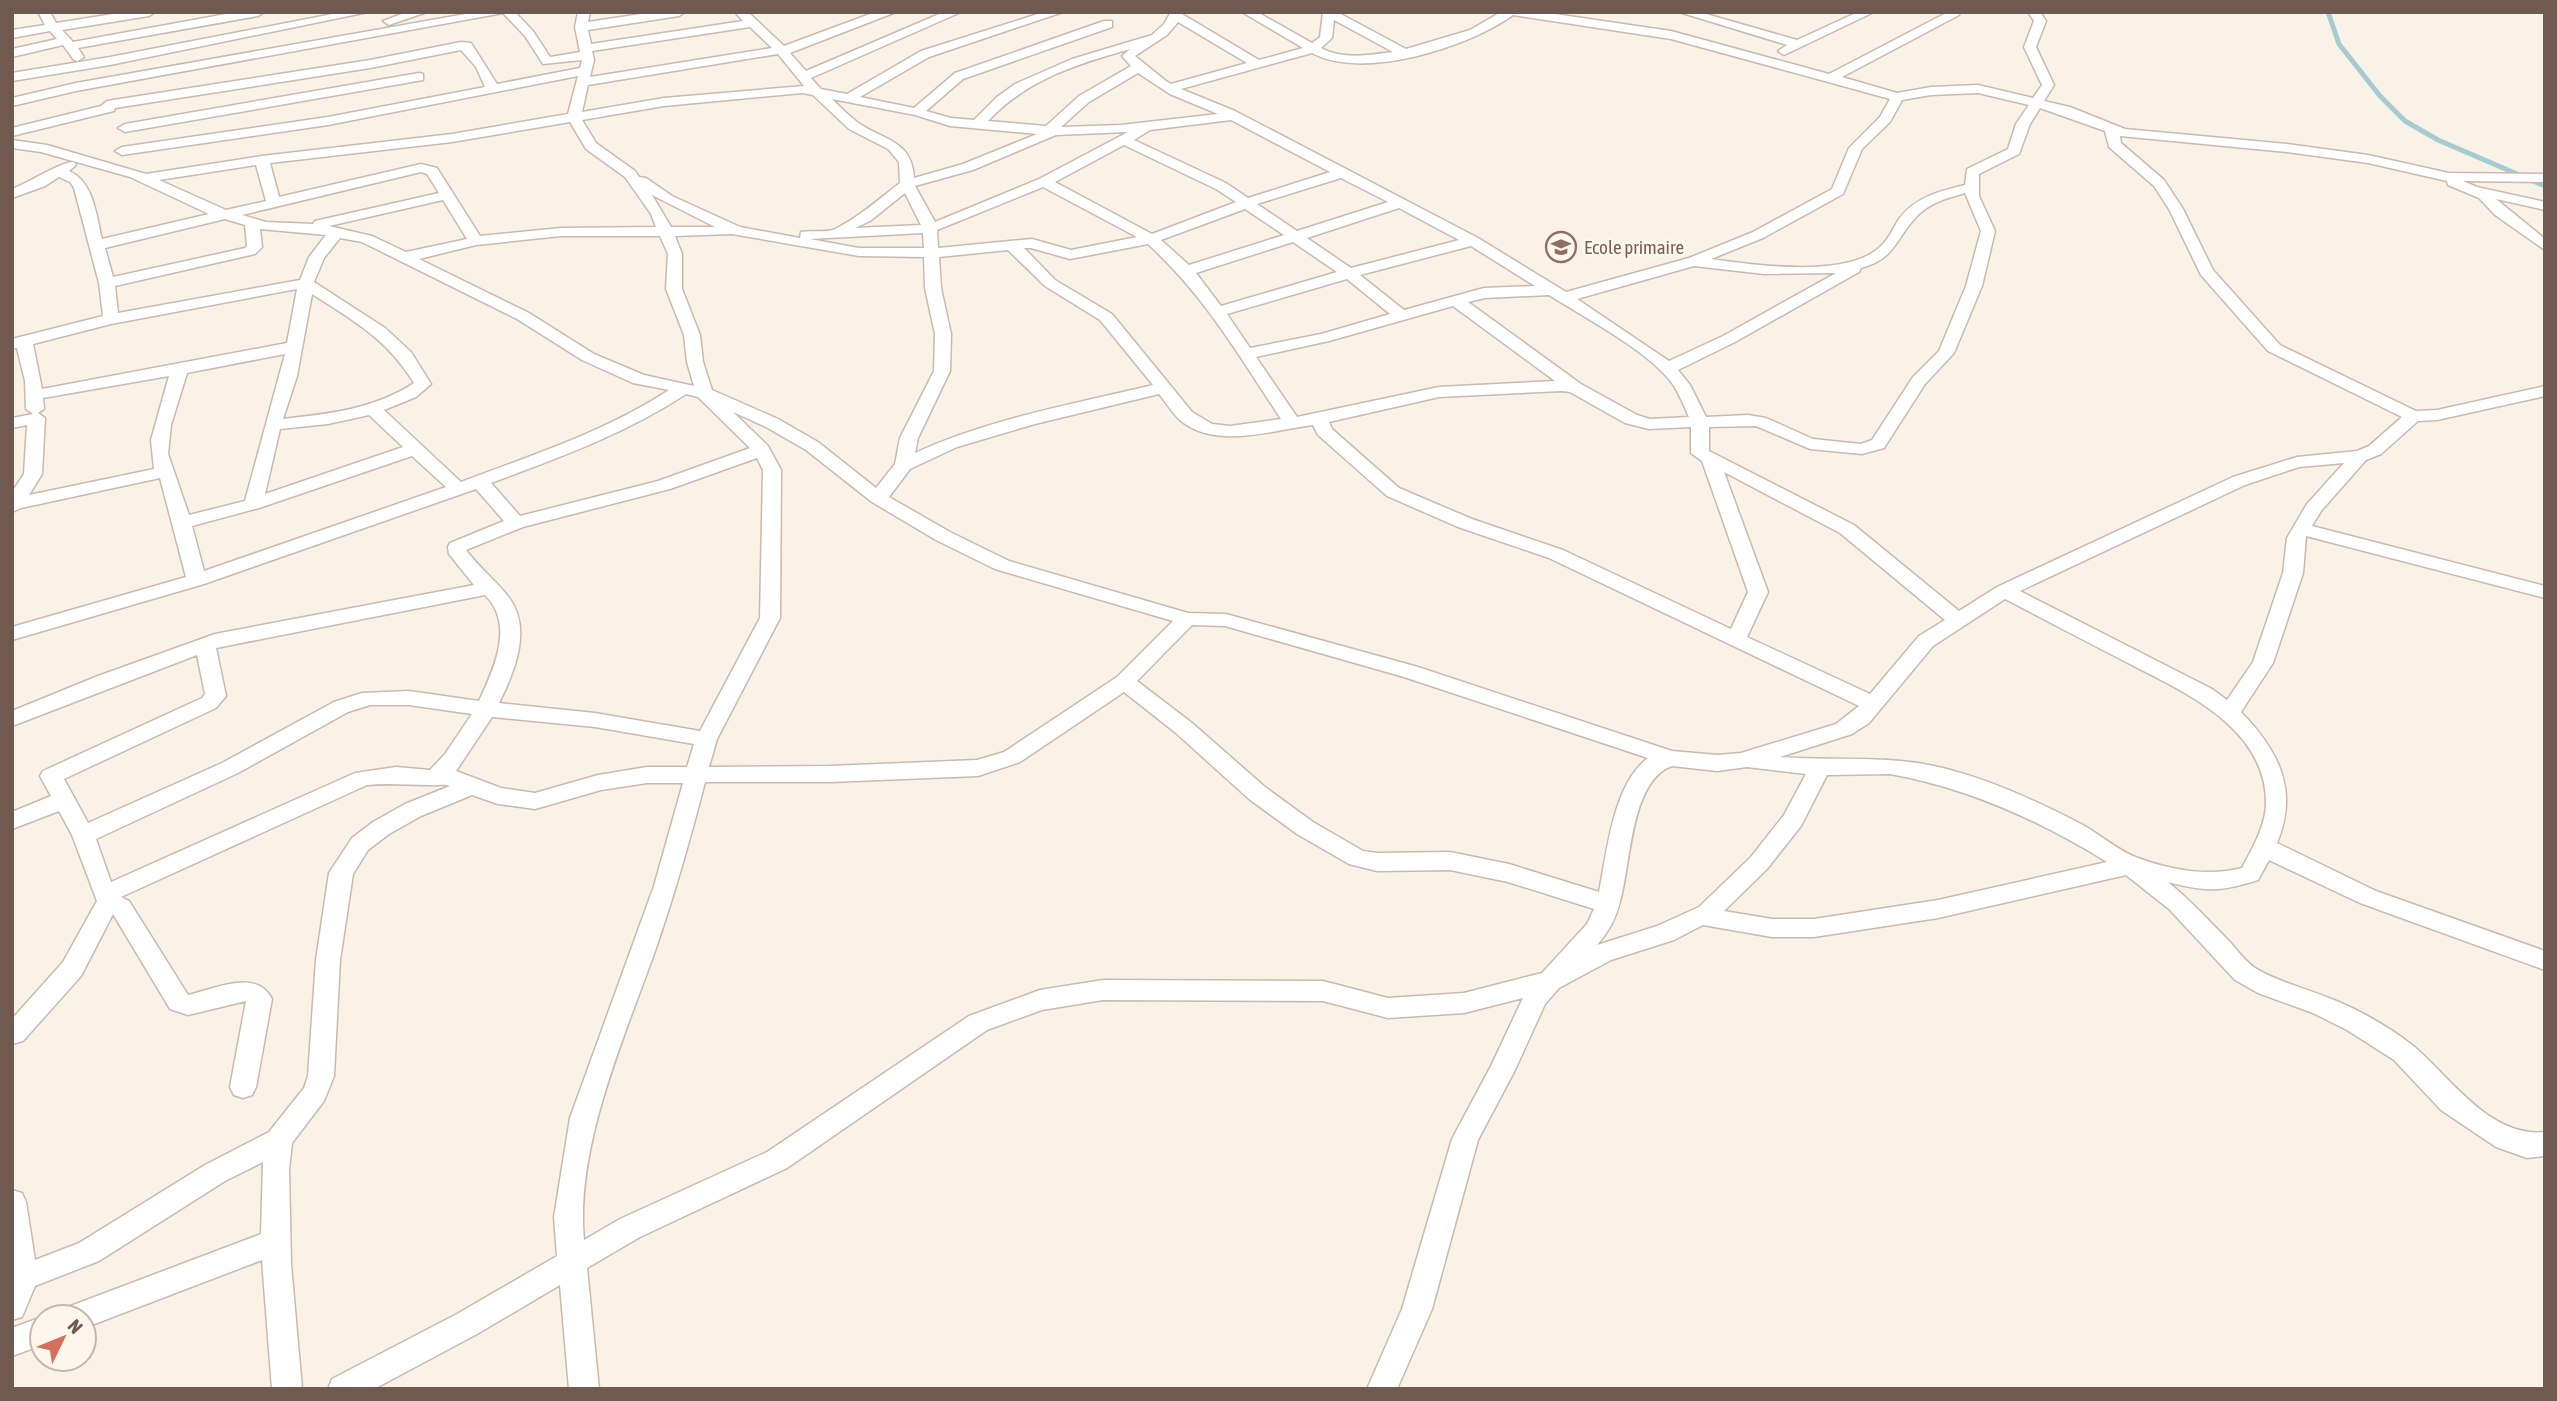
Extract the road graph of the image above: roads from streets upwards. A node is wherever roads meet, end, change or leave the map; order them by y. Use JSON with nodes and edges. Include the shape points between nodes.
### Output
{"nodes":[{"id":1,"x":44,"y":12,"type":"edge"},
{"id":2,"x":149,"y":12,"type":"edge"},
{"id":3,"x":258,"y":12,"type":"edge"},
{"id":4,"x":362,"y":12,"type":"edge"},
{"id":5,"x":421,"y":12,"type":"edge"},
{"id":6,"x":498,"y":12,"type":"edge"},
{"id":7,"x":508,"y":12,"type":"edge"},
{"id":8,"x":679,"y":12,"type":"edge"},
{"id":9,"x":891,"y":12,"type":"edge"},
{"id":10,"x":955,"y":12,"type":"edge"},
{"id":11,"x":1000,"y":12,"type":"edge"},
{"id":12,"x":1057,"y":12,"type":"edge"},
{"id":13,"x":1248,"y":12,"type":"edge"},
{"id":14,"x":1509,"y":12,"type":"edge"},
{"id":15,"x":1516,"y":12,"type":"edge"},
{"id":16,"x":1624,"y":12,"type":"edge"},
{"id":17,"x":1685,"y":12,"type":"edge"},
{"id":18,"x":1868,"y":12,"type":"edge"},
{"id":19,"x":2034,"y":12,"type":"edge"},
{"id":20,"x":1329,"y":13,"type":"edge"},
{"id":21,"x":1955,"y":13,"type":"edge"},
{"id":22,"x":1176,"y":14,"type":"edge"},
{"id":23,"x":338,"y":15,"type":"edge"},
{"id":24,"x":747,"y":18,"type":"edge"},
{"id":25,"x":1105,"y":18,"type":"edge"},
{"id":26,"x":582,"y":20,"type":"edge"},
{"id":27,"x":212,"y":21,"type":"junction"},
{"id":28,"x":1022,"y":23,"type":"junction"},
{"id":29,"x":1604,"y":25,"type":"junction"},
{"id":30,"x":51,"y":26,"type":"junction"},
{"id":31,"x":408,"y":30,"type":"junction"},
{"id":32,"x":12,"y":34,"type":"edge"},
{"id":33,"x":340,"y":38,"type":"junction"},
{"id":34,"x":222,"y":39,"type":"junction"},
{"id":35,"x":69,"y":44,"type":"junction"},
{"id":36,"x":1796,"y":44,"type":"junction"},
{"id":37,"x":1312,"y":49,"type":"junction"},
{"id":38,"x":587,"y":51,"type":"junction"},
{"id":39,"x":782,"y":51,"type":"junction"},
{"id":40,"x":430,"y":52,"type":"junction"},
{"id":41,"x":1125,"y":52,"type":"junction"},
{"id":42,"x":12,"y":53,"type":"edge"},
{"id":43,"x":1405,"y":54,"type":"junction"},
{"id":44,"x":257,"y":57,"type":"junction"},
{"id":45,"x":403,"y":58,"type":"junction"},
{"id":46,"x":1766,"y":59,"type":"junction"},
{"id":47,"x":1258,"y":64,"type":"junction"},
{"id":48,"x":83,"y":65,"type":"junction"},
{"id":49,"x":343,"y":68,"type":"junction"},
{"id":50,"x":1137,"y":68,"type":"junction"},
{"id":51,"x":585,"y":76,"type":"junction"},
{"id":52,"x":805,"y":76,"type":"junction"},
{"id":53,"x":12,"y":77,"type":"edge"},
{"id":54,"x":419,"y":77,"type":"junction"},
{"id":55,"x":1830,"y":78,"type":"junction"},
{"id":56,"x":261,"y":80,"type":"junction"},
{"id":57,"x":94,"y":85,"type":"junction"},
{"id":58,"x":1170,"y":88,"type":"junction"},
{"id":59,"x":493,"y":89,"type":"junction"},
{"id":60,"x":814,"y":89,"type":"junction"},
{"id":61,"x":1896,"y":97,"type":"junction"},
{"id":62,"x":849,"y":98,"type":"junction"},
{"id":63,"x":435,"y":101,"type":"junction"},
{"id":64,"x":12,"y":102,"type":"edge"},
{"id":65,"x":2037,"y":102,"type":"junction"},
{"id":66,"x":108,"y":107,"type":"junction"},
{"id":67,"x":917,"y":112,"type":"junction"},
{"id":68,"x":1233,"y":116,"type":"junction"},
{"id":69,"x":574,"y":118,"type":"junction"},
{"id":70,"x":978,"y":124,"type":"junction"},
{"id":71,"x":1152,"y":125,"type":"junction"},
{"id":72,"x":125,"y":128,"type":"junction"},
{"id":73,"x":2112,"y":130,"type":"junction"},
{"id":74,"x":1056,"y":131,"type":"junction"},
{"id":75,"x":12,"y":132,"type":"edge"},
{"id":76,"x":1124,"y":140,"type":"junction"},
{"id":77,"x":12,"y":144,"type":"edge"},
{"id":78,"x":388,"y":146,"type":"junction"},
{"id":79,"x":122,"y":151,"type":"junction"},
{"id":80,"x":1106,"y":151,"type":"junction"},
{"id":81,"x":80,"y":158,"type":"junction"},
{"id":82,"x":262,"y":160,"type":"junction"},
{"id":83,"x":115,"y":168,"type":"junction"},
{"id":84,"x":2413,"y":171,"type":"junction"},
{"id":85,"x":60,"y":172,"type":"junction"},
{"id":86,"x":1341,"y":173,"type":"junction"},
{"id":87,"x":392,"y":174,"type":"junction"},
{"id":88,"x":630,"y":174,"type":"junction"},
{"id":89,"x":140,"y":176,"type":"junction"},
{"id":90,"x":2545,"y":178,"type":"edge"},
{"id":91,"x":75,"y":179,"type":"junction"},
{"id":92,"x":1044,"y":182,"type":"junction"},
{"id":93,"x":907,"y":184,"type":"junction"},
{"id":94,"x":1970,"y":188,"type":"junction"},
{"id":95,"x":2479,"y":191,"type":"junction"},
{"id":96,"x":12,"y":194,"type":"edge"},
{"id":97,"x":448,"y":195,"type":"junction"},
{"id":98,"x":273,"y":202,"type":"junction"},
{"id":99,"x":1247,"y":203,"type":"junction"},
{"id":100,"x":1401,"y":203,"type":"junction"},
{"id":101,"x":2545,"y":206,"type":"edge"},
{"id":102,"x":224,"y":213,"type":"junction"},
{"id":103,"x":251,"y":222,"type":"junction"},
{"id":104,"x":303,"y":228,"type":"junction"},
{"id":105,"x":930,"y":228,"type":"junction"},
{"id":106,"x":337,"y":231,"type":"junction"},
{"id":107,"x":665,"y":231,"type":"junction"},
{"id":108,"x":736,"y":231,"type":"junction"},
{"id":109,"x":830,"y":233,"type":"junction"},
{"id":110,"x":777,"y":237,"type":"junction"},
{"id":111,"x":1298,"y":237,"type":"junction"},
{"id":112,"x":1151,"y":239,"type":"junction"},
{"id":113,"x":476,"y":240,"type":"junction"},
{"id":114,"x":1473,"y":241,"type":"junction"},
{"id":115,"x":97,"y":245,"type":"junction"},
{"id":116,"x":1013,"y":246,"type":"junction"},
{"id":117,"x":2545,"y":246,"type":"edge"},
{"id":118,"x":931,"y":253,"type":"junction"},
{"id":119,"x":406,"y":257,"type":"junction"},
{"id":120,"x":1694,"y":261,"type":"junction"},
{"id":121,"x":1860,"y":265,"type":"junction"},
{"id":122,"x":1186,"y":271,"type":"junction"},
{"id":123,"x":1349,"y":273,"type":"junction"},
{"id":124,"x":107,"y":283,"type":"junction"},
{"id":125,"x":306,"y":284,"type":"junction"},
{"id":126,"x":1560,"y":294,"type":"junction"},
{"id":127,"x":1456,"y":301,"type":"junction"},
{"id":128,"x":1218,"y":312,"type":"junction"},
{"id":129,"x":1401,"y":316,"type":"junction"},
{"id":130,"x":111,"y":319,"type":"junction"},
{"id":131,"x":18,"y":343,"type":"edge"},
{"id":132,"x":294,"y":348,"type":"junction"},
{"id":133,"x":1246,"y":354,"type":"junction"},
{"id":134,"x":179,"y":369,"type":"junction"},
{"id":135,"x":1668,"y":369,"type":"junction"},
{"id":136,"x":1163,"y":388,"type":"junction"},
{"id":137,"x":1575,"y":388,"type":"junction"},
{"id":138,"x":694,"y":391,"type":"junction"},
{"id":139,"x":2545,"y":391,"type":"edge"},
{"id":140,"x":34,"y":396,"type":"junction"},
{"id":141,"x":373,"y":409,"type":"junction"},
{"id":142,"x":2413,"y":416,"type":"junction"},
{"id":143,"x":36,"y":418,"type":"junction"},
{"id":144,"x":1319,"y":419,"type":"junction"},
{"id":145,"x":1699,"y":420,"type":"junction"},
{"id":146,"x":1292,"y":422,"type":"junction"},
{"id":147,"x":12,"y":423,"type":"edge"},
{"id":148,"x":272,"y":425,"type":"junction"},
{"id":149,"x":417,"y":449,"type":"junction"},
{"id":150,"x":762,"y":450,"type":"junction"},
{"id":151,"x":2360,"y":456,"type":"junction"},
{"id":152,"x":1710,"y":459,"type":"junction"},
{"id":153,"x":904,"y":465,"type":"junction"},
{"id":154,"x":164,"y":472,"type":"junction"},
{"id":155,"x":479,"y":481,"type":"junction"},
{"id":156,"x":458,"y":489,"type":"junction"},
{"id":157,"x":878,"y":498,"type":"junction"},
{"id":158,"x":253,"y":504,"type":"junction"},
{"id":159,"x":13,"y":505,"type":"edge"},
{"id":160,"x":180,"y":523,"type":"junction"},
{"id":161,"x":516,"y":523,"type":"junction"},
{"id":162,"x":2301,"y":529,"type":"junction"},
{"id":163,"x":197,"y":580,"type":"junction"},
{"id":164,"x":490,"y":589,"type":"junction"},
{"id":165,"x":2004,"y":591,"type":"junction"},
{"id":166,"x":2545,"y":592,"type":"edge"},
{"id":167,"x":1187,"y":619,"type":"junction"},
{"id":168,"x":1957,"y":620,"type":"junction"},
{"id":169,"x":12,"y":634,"type":"edge"},
{"id":170,"x":1737,"y":639,"type":"junction"},
{"id":171,"x":205,"y":646,"type":"junction"},
{"id":172,"x":1124,"y":682,"type":"junction"},
{"id":173,"x":1873,"y":704,"type":"junction"},
{"id":174,"x":484,"y":709,"type":"junction"},
{"id":175,"x":2230,"y":712,"type":"junction"},
{"id":176,"x":12,"y":719,"type":"edge"},
{"id":177,"x":706,"y":739,"type":"junction"},
{"id":178,"x":1671,"y":758,"type":"junction"},
{"id":179,"x":1742,"y":761,"type":"junction"},
{"id":180,"x":1820,"y":768,"type":"junction"},
{"id":181,"x":441,"y":774,"type":"junction"},
{"id":182,"x":696,"y":774,"type":"junction"},
{"id":183,"x":470,"y":787,"type":"junction"},
{"id":184,"x":63,"y":800,"type":"junction"},
{"id":185,"x":12,"y":821,"type":"edge"},
{"id":186,"x":83,"y":835,"type":"junction"},
{"id":187,"x":2264,"y":847,"type":"junction"},
{"id":188,"x":2130,"y":865,"type":"junction"},
{"id":189,"x":108,"y":898,"type":"junction"},
{"id":190,"x":1608,"y":904,"type":"junction"},
{"id":191,"x":1701,"y":916,"type":"junction"},
{"id":192,"x":2545,"y":961,"type":"edge"},
{"id":193,"x":1550,"y":981,"type":"junction"},
{"id":194,"x":13,"y":1032,"type":"edge"},
{"id":195,"x":243,"y":1087,"type":"dead end"},
{"id":196,"x":279,"y":1140,"type":"junction"},
{"id":197,"x":2545,"y":1144,"type":"edge"},
{"id":198,"x":12,"y":1202,"type":"edge"},
{"id":199,"x":277,"y":1241,"type":"junction"},
{"id":200,"x":572,"y":1261,"type":"junction"},
{"id":201,"x":18,"y":1280,"type":"edge"},
{"id":202,"x":12,"y":1307,"type":"edge"},
{"id":203,"x":98,"y":1309,"type":"edge"},
{"id":204,"x":287,"y":1389,"type":"edge"},
{"id":205,"x":342,"y":1389,"type":"edge"},
{"id":206,"x":584,"y":1389,"type":"edge"},
{"id":207,"x":1382,"y":1389,"type":"edge"}],
"edges":[{"from":1,"to":30,"type":"street"},
{"from":2,"to":30,"type":"street"},
{"from":3,"to":27,"type":"street"},
{"from":4,"to":23,"type":"street"},
{"from":5,"to":33,"type":"street"},
{"from":6,"to":31,"type":"street"},
{"from":7,"to":38,"type":"street","via":[[530,34],[546,60]]},
{"from":8,"to":26,"type":"street"},
{"from":9,"to":39,"type":"street"},
{"from":10,"to":52,"type":"street"},
{"from":11,"to":28,"type":"street"},
{"from":12,"to":28,"type":"street"},
{"from":13,"to":37,"type":"street"},
{"from":14,"to":43,"type":"street","via":[[1497,23]]},
{"from":15,"to":29,"type":"street"},
{"from":16,"to":29,"type":"street"},
{"from":17,"to":36,"type":"street"},
{"from":18,"to":36,"type":"street","via":[[1843,18]]},
{"from":19,"to":65,"type":"street","via":[[2040,21],[2030,47],[2048,85]]},
{"from":20,"to":37,"type":"street","via":[[1326,38]]},
{"from":20,"to":43,"type":"street"},
{"from":21,"to":55,"type":"street"},
{"from":22,"to":41,"type":"street","via":[[1167,31]]},
{"from":22,"to":47,"type":"street"},
{"from":23,"to":33,"type":"street"},
{"from":23,"to":34,"type":"street"},
{"from":24,"to":38,"type":"street"},
{"from":24,"to":39,"type":"street"},
{"from":25,"to":41,"type":"street"},
{"from":25,"to":67,"type":"street","via":[[959,76]]},
{"from":26,"to":38,"type":"street"},
{"from":27,"to":34,"type":"street"},
{"from":27,"to":35,"type":"street"},
{"from":28,"to":62,"type":"street","via":[[925,54]]},
{"from":29,"to":46,"type":"street","via":[[1671,35]]},
{"from":30,"to":32,"type":"street"},
{"from":30,"to":35,"type":"street"},
{"from":31,"to":33,"type":"street"},
{"from":31,"to":40,"type":"street"},
{"from":33,"to":44,"type":"street"},
{"from":33,"to":49,"type":"street"},
{"from":34,"to":48,"type":"street"},
{"from":35,"to":42,"type":"street"},
{"from":35,"to":48,"type":"street"},
{"from":36,"to":46,"type":"street"},
{"from":37,"to":43,"type":"street","via":[[1339,60]]},
{"from":37,"to":47,"type":"street"},
{"from":38,"to":51,"type":"street"},
{"from":39,"to":51,"type":"street"},
{"from":39,"to":52,"type":"street"},
{"from":40,"to":45,"type":"street"},
{"from":40,"to":59,"type":"street","via":[[467,47]]},
{"from":41,"to":50,"type":"street"},
{"from":41,"to":70,"type":"street","via":[[1020,87]]},
{"from":44,"to":56,"type":"street"},
{"from":44,"to":57,"type":"street"},
{"from":45,"to":49,"type":"street"},
{"from":45,"to":54,"type":"street"},
{"from":46,"to":55,"type":"street"},
{"from":47,"to":58,"type":"street"},
{"from":48,"to":53,"type":"street"},
{"from":48,"to":57,"type":"street"},
{"from":49,"to":56,"type":"street"},
{"from":50,"to":58,"type":"street"},
{"from":50,"to":74,"type":"street","via":[[1084,99]]},
{"from":51,"to":59,"type":"street"},
{"from":51,"to":69,"type":"street"},
{"from":52,"to":60,"type":"street"},
{"from":54,"to":63,"type":"street"},
{"from":54,"to":72,"type":"street"},
{"from":55,"to":61,"type":"street"},
{"from":56,"to":66,"type":"street"},
{"from":57,"to":64,"type":"street"},
{"from":57,"to":66,"type":"street"},
{"from":58,"to":68,"type":"street"},
{"from":59,"to":63,"type":"street"},
{"from":60,"to":62,"type":"street"},
{"from":60,"to":69,"type":"street","via":[[664,102]]},
{"from":60,"to":93,"type":"street","via":[[854,126],[901,153]]},
{"from":61,"to":65,"type":"street","via":[[1978,89]]},
{"from":61,"to":120,"type":"street","via":[[1885,119],[1856,148],[1839,191],[1758,235]]},
{"from":62,"to":67,"type":"street"},
{"from":63,"to":79,"type":"street"},
{"from":65,"to":73,"type":"street"},
{"from":65,"to":94,"type":"street","via":[[2014,151],[1972,172]]},
{"from":66,"to":72,"type":"street"},
{"from":66,"to":75,"type":"street"},
{"from":67,"to":70,"type":"street"},
{"from":68,"to":71,"type":"street"},
{"from":68,"to":86,"type":"street"},
{"from":69,"to":78,"type":"street"},
{"from":69,"to":88,"type":"street","via":[[591,146]]},
{"from":70,"to":74,"type":"street"},
{"from":71,"to":74,"type":"street"},
{"from":71,"to":76,"type":"street"},
{"from":72,"to":79,"type":"street"},
{"from":73,"to":84,"type":"street","via":[[2368,159]]},
{"from":73,"to":142,"type":"street","via":[[2114,144],[2159,183],[2206,272],[2259,335],[2298,361]]},
{"from":74,"to":80,"type":"street"},
{"from":74,"to":93,"type":"street","via":[[968,167]]},
{"from":76,"to":80,"type":"street"},
{"from":76,"to":99,"type":"street","via":[[1197,173]]},
{"from":77,"to":81,"type":"street"},
{"from":78,"to":82,"type":"street"},
{"from":78,"to":87,"type":"street"},
{"from":79,"to":83,"type":"street"},
{"from":80,"to":92,"type":"street"},
{"from":81,"to":83,"type":"street"},
{"from":81,"to":85,"type":"street"},
{"from":82,"to":89,"type":"street"},
{"from":82,"to":98,"type":"street"},
{"from":83,"to":89,"type":"street"},
{"from":84,"to":90,"type":"street","via":[[2449,177]]},
{"from":84,"to":95,"type":"street"},
{"from":85,"to":91,"type":"street"},
{"from":85,"to":96,"type":"street"},
{"from":86,"to":99,"type":"street"},
{"from":86,"to":100,"type":"street"},
{"from":87,"to":97,"type":"street","via":[[428,168]]},
{"from":87,"to":98,"type":"street"},
{"from":88,"to":107,"type":"street"},
{"from":88,"to":108,"type":"street","via":[[667,199]]},
{"from":89,"to":91,"type":"street"},
{"from":89,"to":102,"type":"street"},
{"from":91,"to":115,"type":"street"},
{"from":92,"to":105,"type":"street"},
{"from":92,"to":112,"type":"street"},
{"from":93,"to":105,"type":"street"},
{"from":93,"to":109,"type":"street","via":[[858,222]]},
{"from":94,"to":121,"type":"street","via":[[1919,205],[1891,245]]},
{"from":94,"to":145,"type":"street","via":[[1988,231],[1974,286],[1946,353],[1919,381],[1878,444],[1862,449],[1823,446],[1760,422]]},
{"from":95,"to":101,"type":"street"},
{"from":95,"to":117,"type":"street"},
{"from":97,"to":104,"type":"street"},
{"from":97,"to":113,"type":"street"},
{"from":98,"to":102,"type":"street"},
{"from":99,"to":111,"type":"street"},
{"from":99,"to":112,"type":"street"},
{"from":100,"to":111,"type":"street"},
{"from":100,"to":114,"type":"street"},
{"from":102,"to":103,"type":"street"},
{"from":102,"to":115,"type":"street"},
{"from":103,"to":104,"type":"street"},
{"from":103,"to":124,"type":"street","via":[[255,247],[250,251]]},
{"from":104,"to":106,"type":"street"},
{"from":105,"to":109,"type":"street"},
{"from":105,"to":118,"type":"street"},
{"from":106,"to":119,"type":"street"},
{"from":106,"to":125,"type":"street","via":[[317,257]]},
{"from":107,"to":108,"type":"street"},
{"from":107,"to":113,"type":"street","via":[[600,230]]},
{"from":107,"to":138,"type":"street","via":[[675,254],[674,289],[692,335]]},
{"from":108,"to":110,"type":"street"},
{"from":109,"to":110,"type":"street"},
{"from":110,"to":118,"type":"street","via":[[859,252]]},
{"from":111,"to":122,"type":"street"},
{"from":111,"to":123,"type":"street"},
{"from":112,"to":116,"type":"street","via":[[1070,255],[1040,244]]},
{"from":112,"to":122,"type":"street"},
{"from":113,"to":119,"type":"street"},
{"from":114,"to":123,"type":"street"},
{"from":114,"to":126,"type":"street"},
{"from":115,"to":124,"type":"street"},
{"from":116,"to":118,"type":"street"},
{"from":116,"to":136,"type":"street","via":[[1050,283],[1107,317]]},
{"from":118,"to":153,"type":"street","via":[[943,334],[942,371],[909,438]]},
{"from":119,"to":138,"type":"street","via":[[523,316],[589,357],[639,379]]},
{"from":120,"to":121,"type":"street","via":[[1796,270]]},
{"from":120,"to":126,"type":"street"},
{"from":121,"to":135,"type":"street"},
{"from":122,"to":128,"type":"street"},
{"from":123,"to":128,"type":"street"},
{"from":123,"to":129,"type":"street"},
{"from":124,"to":130,"type":"street"},
{"from":125,"to":130,"type":"street"},
{"from":125,"to":132,"type":"street"},
{"from":125,"to":141,"type":"street","via":[[379,331],[405,355],[423,384]]},
{"from":126,"to":127,"type":"street","via":[[1502,290]]},
{"from":126,"to":135,"type":"street"},
{"from":127,"to":129,"type":"street"},
{"from":127,"to":137,"type":"street"},
{"from":128,"to":133,"type":"street"},
{"from":129,"to":133,"type":"street"},
{"from":130,"to":131,"type":"street"},
{"from":131,"to":140,"type":"street"},
{"from":132,"to":134,"type":"street"},
{"from":132,"to":148,"type":"street"},
{"from":133,"to":146,"type":"street"},
{"from":134,"to":140,"type":"street"},
{"from":134,"to":154,"type":"street","via":[[160,433]]},
{"from":135,"to":145,"type":"street","via":[[1682,385]]},
{"from":136,"to":146,"type":"street","via":[[1186,416],[1208,429]]},
{"from":136,"to":153,"type":"street","via":[[976,435]]},
{"from":137,"to":144,"type":"street","via":[[1439,392]]},
{"from":137,"to":145,"type":"street","via":[[1649,424]]},
{"from":138,"to":150,"type":"street"},
{"from":138,"to":155,"type":"street","via":[[576,445]]},
{"from":138,"to":157,"type":"street","via":[[772,423],[812,446]]},
{"from":139,"to":142,"type":"street"},
{"from":140,"to":143,"type":"street"},
{"from":141,"to":148,"type":"street"},
{"from":141,"to":149,"type":"street"},
{"from":142,"to":151,"type":"street","via":[[2375,450]]},
{"from":143,"to":147,"type":"street"},
{"from":143,"to":159,"type":"street","via":[[33,474]]},
{"from":144,"to":146,"type":"street"},
{"from":144,"to":170,"type":"street","via":[[1324,431],[1393,492],[1556,554]]},
{"from":145,"to":152,"type":"street","via":[[1700,453]]},
{"from":148,"to":158,"type":"street"},
{"from":149,"to":156,"type":"street"},
{"from":149,"to":158,"type":"street"},
{"from":150,"to":161,"type":"street","via":[[664,485]]},
{"from":150,"to":177,"type":"street","via":[[772,470],[770,618]]},
{"from":151,"to":162,"type":"street"},
{"from":151,"to":165,"type":"street","via":[[2297,463],[2239,481]]},
{"from":152,"to":168,"type":"street","via":[[1847,529]]},
{"from":152,"to":170,"type":"street","via":[[1758,592]]},
{"from":153,"to":157,"type":"street"},
{"from":154,"to":159,"type":"street"},
{"from":154,"to":160,"type":"street"},
{"from":155,"to":156,"type":"street"},
{"from":155,"to":161,"type":"street"},
{"from":156,"to":163,"type":"street"},
{"from":157,"to":167,"type":"street","via":[[1002,565]]},
{"from":158,"to":160,"type":"street"},
{"from":160,"to":163,"type":"street"},
{"from":161,"to":164,"type":"street","via":[[457,547]]},
{"from":162,"to":166,"type":"street"},
{"from":162,"to":175,"type":"street","via":[[2293,573],[2263,663]]},
{"from":163,"to":169,"type":"street"},
{"from":164,"to":171,"type":"street","via":[[234,636]]},
{"from":164,"to":174,"type":"street","via":[[509,616],[511,635],[501,676]]},
{"from":165,"to":168,"type":"street"},
{"from":165,"to":175,"type":"street","via":[[2205,694]]},
{"from":167,"to":172,"type":"street"},
{"from":167,"to":178,"type":"street","via":[[1226,620],[1398,668]]},
{"from":168,"to":173,"type":"street","via":[[1926,641]]},
{"from":170,"to":173,"type":"street"},
{"from":171,"to":176,"type":"street"},
{"from":171,"to":184,"type":"street","via":[[215,698],[52,774]]},
{"from":172,"to":182,"type":"street","via":[[1012,757],[978,768]]},
{"from":172,"to":190,"type":"street","via":[[1257,793],[1357,858],[1450,861],[1509,873]]},
{"from":173,"to":179,"type":"street","via":[[1844,729]]},
{"from":174,"to":177,"type":"street","via":[[595,720]]},
{"from":174,"to":181,"type":"street"},
{"from":174,"to":186,"type":"street","via":[[409,698],[359,700],[230,768]]},
{"from":175,"to":187,"type":"street","via":[[2273,773],[2277,806]]},
{"from":177,"to":182,"type":"street"},
{"from":178,"to":179,"type":"street"},
{"from":178,"to":190,"type":"street","via":[[1642,775],[1627,811]]},
{"from":179,"to":180,"type":"street"},
{"from":180,"to":188,"type":"street","via":[[1891,766],[1935,774],[1999,796],[2074,831]]},
{"from":180,"to":191,"type":"street","via":[[1793,820],[1759,863]]},
{"from":181,"to":183,"type":"street"},
{"from":181,"to":189,"type":"street","via":[[433,778],[363,778]]},
{"from":182,"to":183,"type":"street","via":[[622,778],[535,801]]},
{"from":182,"to":200,"type":"street","via":[[666,886],[583,1118],[568,1217]]},
{"from":183,"to":196,"type":"street","via":[[381,828],[360,844],[341,873],[328,960],[321,1076],[315,1093]]},
{"from":184,"to":185,"type":"street"},
{"from":184,"to":186,"type":"street"},
{"from":186,"to":189,"type":"street"},
{"from":187,"to":188,"type":"street","via":[[2250,874],[2222,882]]},
{"from":187,"to":192,"type":"street","via":[[2368,897]]},
{"from":188,"to":191,"type":"street","via":[[1938,909],[1814,928],[1772,928]]},
{"from":188,"to":197,"type":"street","via":[[2178,903],[2244,973],[2322,1006],[2403,1053],[2450,1102],[2506,1139],[2528,1146]]},
{"from":189,"to":194,"type":"street","via":[[72,969]]},
{"from":189,"to":195,"type":"street","via":[[121,907],[179,1002],[188,1005],[248,991],[256,994],[259,999]]},
{"from":190,"to":193,"type":"street","via":[[1597,929]]},
{"from":191,"to":193,"type":"street","via":[[1602,953]]},
{"from":193,"to":200,"type":"street","via":[[1464,1003],[1415,1008],[1388,1008],[1322,991],[1103,990],[1040,1000],[978,1023],[777,1160],[630,1228]]},
{"from":193,"to":207,"type":"street","via":[[1535,998],[1465,1139],[1418,1309]]},
{"from":196,"to":199,"type":"street"},
{"from":196,"to":201,"type":"street","via":[[215,1173],[104,1245]]},
{"from":198,"to":201,"type":"street"},
{"from":199,"to":203,"type":"street"},
{"from":199,"to":204,"type":"street"},
{"from":200,"to":205,"type":"street","via":[[467,1324]]},
{"from":200,"to":206,"type":"street"},
{"from":201,"to":202,"type":"street"}]}
